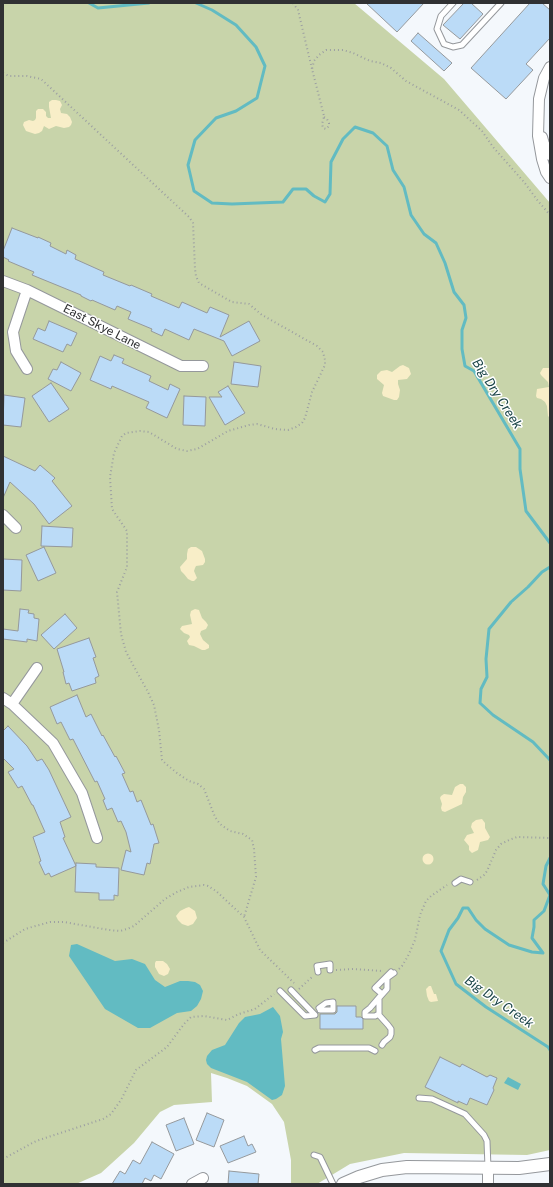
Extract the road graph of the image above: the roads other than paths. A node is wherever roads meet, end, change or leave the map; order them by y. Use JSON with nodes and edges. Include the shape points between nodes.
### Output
{"nodes":[{"id":1,"x":453,"y":3,"type":"edge"},
{"id":2,"x":501,"y":3,"type":"edge"},
{"id":3,"x":550,"y":67,"type":"edge"},
{"id":4,"x":538,"y":126,"type":"junction"},
{"id":5,"x":550,"y":155,"type":"edge"},
{"id":6,"x":550,"y":178,"type":"edge"},
{"id":7,"x":3,"y":281,"type":"edge"},
{"id":8,"x":27,"y":290,"type":"junction"},
{"id":9,"x":203,"y":366,"type":"dead end"},
{"id":10,"x":27,"y":369,"type":"dead end"},
{"id":11,"x":3,"y":515,"type":"edge"},
{"id":12,"x":16,"y":528,"type":"dead end"},
{"id":13,"x":37,"y":668,"type":"dead end"},
{"id":14,"x":3,"y":698,"type":"edge"},
{"id":15,"x":12,"y":704,"type":"junction"},
{"id":16,"x":97,"y":838,"type":"dead end"},
{"id":17,"x":470,"y":882,"type":"road end"},
{"id":18,"x":455,"y":883,"type":"road end"},
{"id":19,"x":330,"y":970,"type":"road end"},
{"id":20,"x":318,"y":972,"type":"road end"},
{"id":21,"x":291,"y":990,"type":"road end"},
{"id":22,"x":280,"y":992,"type":"road end"},
{"id":23,"x":378,"y":1014,"type":"junction"},
{"id":24,"x":382,"y":1045,"type":"dead end"},
{"id":25,"x":315,"y":1050,"type":"dead end"},
{"id":26,"x":375,"y":1051,"type":"dead end"},
{"id":27,"x":419,"y":1098,"type":"dead end"},
{"id":28,"x":314,"y":1155,"type":"dead end"},
{"id":29,"x":550,"y":1164,"type":"edge"},
{"id":30,"x":488,"y":1168,"type":"junction"},
{"id":31,"x":203,"y":1178,"type":"dead end"},
{"id":32,"x":192,"y":1184,"type":"edge"},
{"id":33,"x":333,"y":1184,"type":"edge"},
{"id":34,"x":343,"y":1184,"type":"edge"},
{"id":35,"x":488,"y":1184,"type":"edge"}],
"edges":[{"from":1,"to":2,"type":"lane","via":[[441,16],[437,29],[444,44],[453,47],[462,45]]},
{"from":3,"to":4,"type":"street","via":[[541,88]]},
{"from":4,"to":5,"type":"street"},
{"from":4,"to":6,"type":"street","via":[[542,159]]},
{"from":7,"to":8,"type":"street","name":"East Skye Lane"},
{"from":8,"to":9,"type":"street","name":"East Skye Lane","via":[[181,366]]},
{"from":8,"to":10,"type":"street","via":[[13,332],[16,351]]},
{"from":11,"to":12,"type":"street"},
{"from":13,"to":15,"type":"street"},
{"from":14,"to":15,"type":"street"},
{"from":15,"to":16,"type":"street","via":[[53,743],[82,792]]},
{"from":17,"to":18,"type":"lane","via":[[461,879]]},
{"from":19,"to":20,"type":"lane","via":[[330,964],[317,966]]},
{"from":21,"to":22,"type":"lane","via":[[315,1015],[305,1016]]},
{"from":23,"to":23,"type":"lane","via":[[379,998],[387,989],[387,978],[392,972],[375,988],[382,994],[365,1012],[365,1016]]},
{"from":23,"to":24,"type":"lane","via":[[391,1029],[390,1037]]},
{"from":25,"to":26,"type":"lane","via":[[369,1048]]},
{"from":27,"to":30,"type":"lane","via":[[432,1099],[465,1114],[487,1141]]},
{"from":28,"to":33,"type":"lane","via":[[320,1157]]},
{"from":29,"to":30,"type":"street"},
{"from":30,"to":34,"type":"street","via":[[407,1167],[382,1170]]},
{"from":30,"to":35,"type":"street"},
{"from":31,"to":32,"type":"street"}]}
